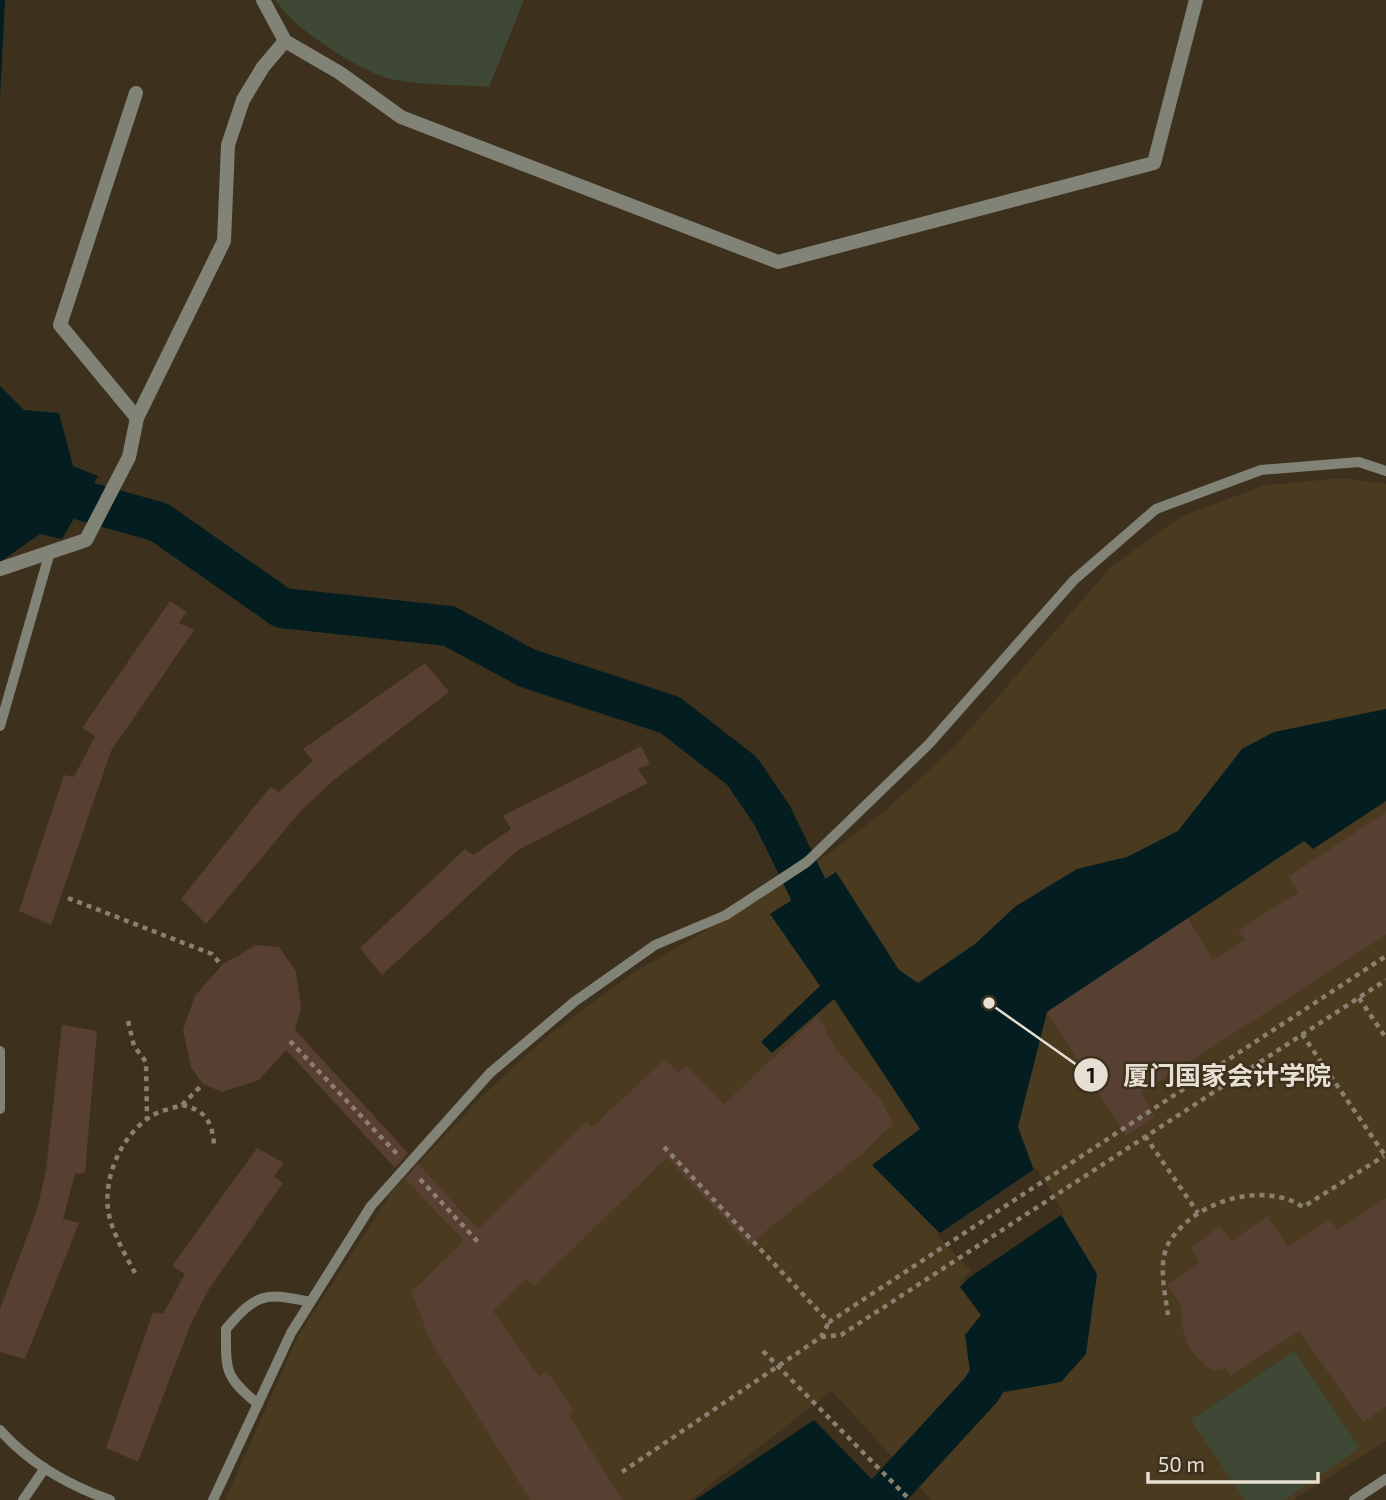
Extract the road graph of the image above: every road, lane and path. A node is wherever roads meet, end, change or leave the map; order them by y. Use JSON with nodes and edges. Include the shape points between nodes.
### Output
{"nodes":[{"id":1,"x":263,"y":0,"type":"edge"},
{"id":2,"x":1196,"y":0,"type":"edge"},
{"id":3,"x":285,"y":41,"type":"junction"},
{"id":4,"x":136,"y":93,"type":"dead end"},
{"id":5,"x":136,"y":418,"type":"junction"},
{"id":6,"x":1386,"y":471,"type":"edge"},
{"id":7,"x":50,"y":552,"type":"junction"},
{"id":8,"x":0,"y":569,"type":"edge"},
{"id":9,"x":0,"y":726,"type":"edge"},
{"id":10,"x":68,"y":898,"type":"dead end"},
{"id":11,"x":1386,"y":956,"type":"edge"},
{"id":12,"x":222,"y":966,"type":"dead end"},
{"id":13,"x":1386,"y":980,"type":"edge"},
{"id":14,"x":1359,"y":998,"type":"junction"},
{"id":15,"x":128,"y":1021,"type":"dead end"},
{"id":16,"x":1302,"y":1034,"type":"junction"},
{"id":17,"x":1386,"y":1038,"type":"edge"},
{"id":18,"x":290,"y":1041,"type":"dead end"},
{"id":19,"x":0,"y":1051,"type":"edge"},
{"id":20,"x":203,"y":1084,"type":"dead end"},
{"id":21,"x":182,"y":1105,"type":"junction"},
{"id":22,"x":0,"y":1109,"type":"edge"},
{"id":23,"x":148,"y":1118,"type":"junction"},
{"id":24,"x":1145,"y":1136,"type":"junction"},
{"id":25,"x":214,"y":1144,"type":"dead end"},
{"id":26,"x":664,"y":1147,"type":"dead end"},
{"id":27,"x":399,"y":1157,"type":"dead end"},
{"id":28,"x":1385,"y":1157,"type":"edge"},
{"id":29,"x":420,"y":1179,"type":"dead end"},
{"id":30,"x":1198,"y":1213,"type":"junction"},
{"id":31,"x":478,"y":1242,"type":"dead end"},
{"id":32,"x":135,"y":1273,"type":"dead end"},
{"id":33,"x":310,"y":1302,"type":"junction"},
{"id":34,"x":1168,"y":1315,"type":"dead end"},
{"id":35,"x":829,"y":1322,"type":"junction"},
{"id":36,"x":821,"y":1337,"type":"junction"},
{"id":37,"x":763,"y":1351,"type":"dead end"},
{"id":38,"x":778,"y":1366,"type":"junction"},
{"id":39,"x":258,"y":1404,"type":"junction"},
{"id":40,"x":0,"y":1430,"type":"edge"},
{"id":41,"x":45,"y":1468,"type":"junction"},
{"id":42,"x":622,"y":1472,"type":"dead end"},
{"id":43,"x":1386,"y":1479,"type":"edge"},
{"id":44,"x":23,"y":1500,"type":"edge"},
{"id":45,"x":110,"y":1500,"type":"edge"},
{"id":46,"x":214,"y":1500,"type":"edge"},
{"id":47,"x":910,"y":1500,"type":"edge"},
{"id":48,"x":1354,"y":1500,"type":"edge"}],
"edges":[{"from":1,"to":3,"type":"street"},
{"from":2,"to":3,"type":"street","via":[[1154,163],[778,262],[401,117]]},
{"from":3,"to":5,"type":"street","via":[[243,100],[228,145],[224,242]]},
{"from":4,"to":5,"type":"street","via":[[61,326]]},
{"from":5,"to":7,"type":"street","via":[[129,457],[86,540]]},
{"from":6,"to":33,"type":"lane","via":[[1359,462],[1261,470],[1156,509],[1074,580],[929,744],[807,862],[726,915],[655,945],[575,1002],[490,1073],[371,1206]]},
{"from":7,"to":8,"type":"street"},
{"from":7,"to":9,"type":"lane"},
{"from":10,"to":12,"type":"path","via":[[212,954]]},
{"from":11,"to":35,"type":"path"},
{"from":13,"to":14,"type":"path"},
{"from":14,"to":16,"type":"path"},
{"from":14,"to":17,"type":"path"},
{"from":15,"to":23,"type":"path","via":[[134,1046],[146,1062]]},
{"from":16,"to":24,"type":"path"},
{"from":16,"to":28,"type":"path"},
{"from":18,"to":27,"type":"path"},
{"from":19,"to":22,"type":"lane"},
{"from":20,"to":21,"type":"path"},
{"from":21,"to":23,"type":"path"},
{"from":21,"to":25,"type":"path","via":[[205,1115]]},
{"from":23,"to":32,"type":"path","via":[[128,1138],[109,1175],[108,1210]]},
{"from":24,"to":30,"type":"path"},
{"from":24,"to":36,"type":"path","via":[[841,1335]]},
{"from":26,"to":35,"type":"path"},
{"from":28,"to":30,"type":"path","via":[[1303,1207],[1273,1194],[1248,1196]]},
{"from":29,"to":31,"type":"path"},
{"from":30,"to":34,"type":"path","via":[[1170,1241],[1164,1257]]},
{"from":33,"to":39,"type":"lane"},
{"from":33,"to":39,"type":"lane","via":[[275,1294],[246,1305],[226,1329],[226,1369]]},
{"from":35,"to":36,"type":"path"},
{"from":36,"to":38,"type":"path"},
{"from":37,"to":38,"type":"path"},
{"from":38,"to":42,"type":"path"},
{"from":38,"to":47,"type":"path"},
{"from":39,"to":46,"type":"lane"},
{"from":40,"to":41,"type":"lane","via":[[19,1452]]},
{"from":41,"to":44,"type":"lane"},
{"from":41,"to":45,"type":"lane","via":[[77,1488]]},
{"from":43,"to":48,"type":"lane"}]}
